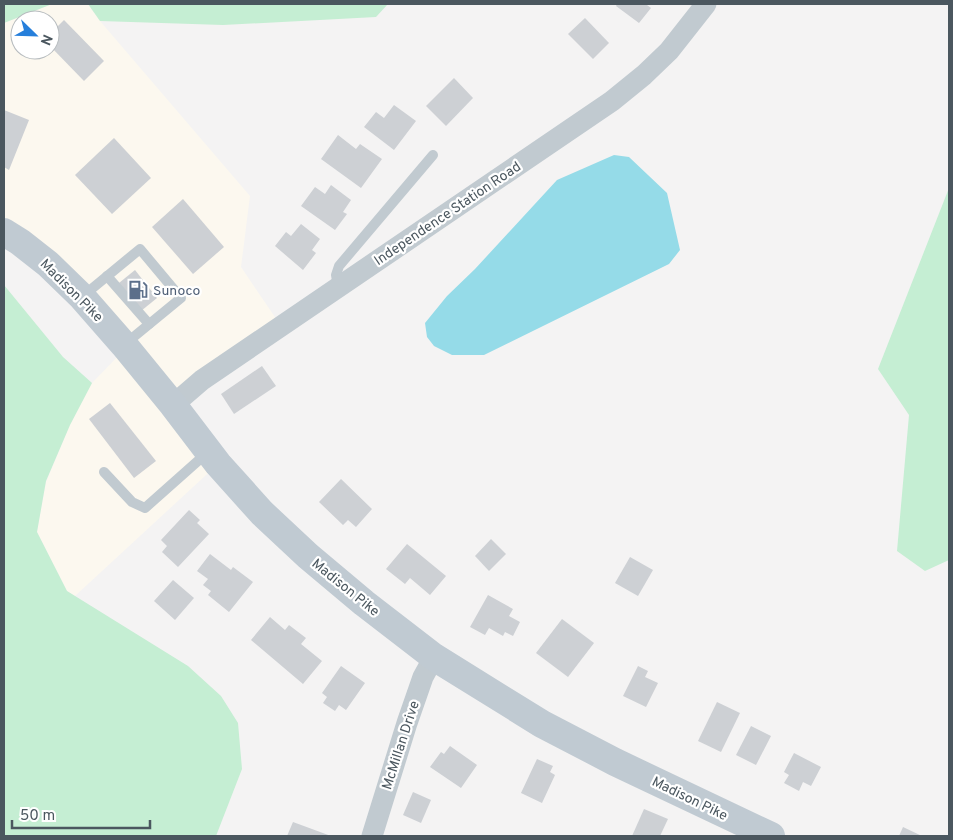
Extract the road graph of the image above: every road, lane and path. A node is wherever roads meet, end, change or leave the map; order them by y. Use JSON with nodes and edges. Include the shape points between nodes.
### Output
{"nodes":[{"id":1,"x":706,"y":4,"type":"edge"},
{"id":2,"x":433,"y":155,"type":"dead end"},
{"id":3,"x":4,"y":232,"type":"edge"},
{"id":4,"x":108,"y":276,"type":"junction"},
{"id":5,"x":338,"y":287,"type":"junction"},
{"id":6,"x":82,"y":297,"type":"junction"},
{"id":7,"x":149,"y":324,"type":"junction"},
{"id":8,"x":124,"y":345,"type":"junction"},
{"id":9,"x":173,"y":405,"type":"junction"},
{"id":10,"x":208,"y":451,"type":"junction"},
{"id":11,"x":104,"y":472,"type":"dead end"},
{"id":12,"x":434,"y":657,"type":"junction"},
{"id":13,"x":372,"y":836,"type":"edge"},
{"id":14,"x":771,"y":836,"type":"edge"}],
"edges":[{"from":1,"to":5,"type":"street","name":"Independence Station Road","via":[[669,51],[612,101]]},
{"from":2,"to":5,"type":"lane","via":[[339,266],[336,275]]},
{"from":3,"to":6,"type":"main road","name":"Madison Pike","via":[[48,264]]},
{"from":4,"to":6,"type":"lane"},
{"from":4,"to":7,"type":"lane"},
{"from":4,"to":7,"type":"lane","via":[[140,249],[180,298]]},
{"from":5,"to":9,"type":"street","name":"Independence Station Road","via":[[202,380]]},
{"from":6,"to":8,"type":"main road","name":"Madison Pike"},
{"from":7,"to":8,"type":"lane"},
{"from":8,"to":9,"type":"main road","name":"Madison Pike"},
{"from":9,"to":10,"type":"main road","name":"Madison Pike"},
{"from":10,"to":11,"type":"lane","via":[[145,508],[132,502]]},
{"from":10,"to":12,"type":"main road","name":"Madison Pike","via":[[262,512],[308,556]]},
{"from":12,"to":13,"type":"street","name":"McMillan Drive","via":[[410,714]]},
{"from":12,"to":14,"type":"main road","name":"Madison Pike","via":[[550,728]]}]}
